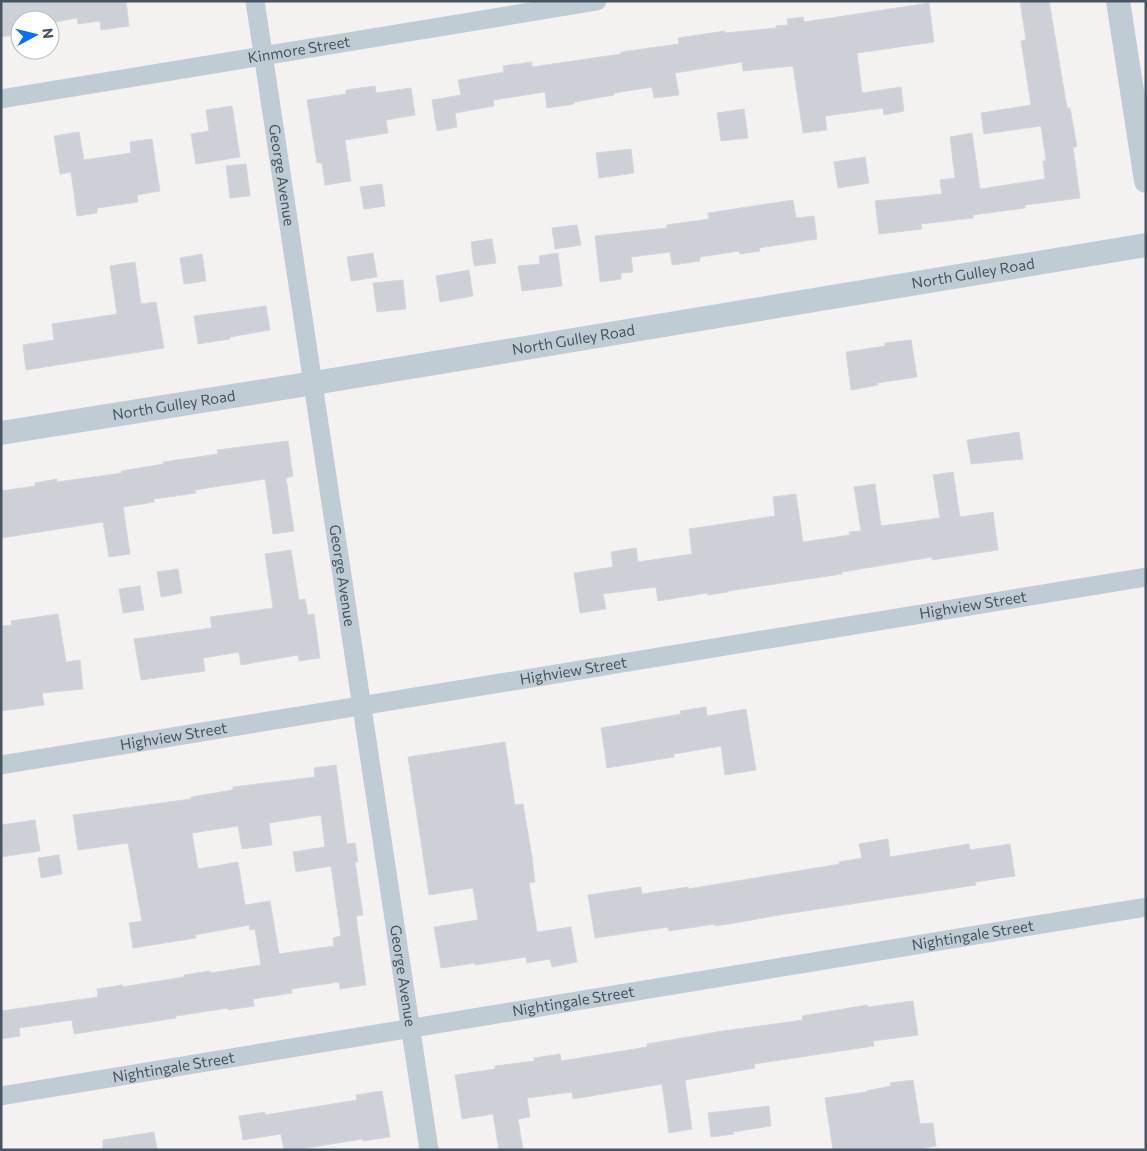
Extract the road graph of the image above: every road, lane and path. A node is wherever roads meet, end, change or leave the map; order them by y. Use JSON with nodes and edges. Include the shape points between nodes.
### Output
{"nodes":[{"id":1,"x":255,"y":1,"type":"edge"},
{"id":2,"x":596,"y":1,"type":"edge"},
{"id":3,"x":1118,"y":1,"type":"edge"},
{"id":4,"x":264,"y":56,"type":"junction"},
{"id":5,"x":1,"y":98,"type":"edge"},
{"id":6,"x":1146,"y":181,"type":"edge"},
{"id":7,"x":1146,"y":245,"type":"edge"},
{"id":8,"x":314,"y":383,"type":"junction"},
{"id":9,"x":1,"y":433,"type":"edge"},
{"id":10,"x":1146,"y":576,"type":"edge"},
{"id":11,"x":362,"y":706,"type":"junction"},
{"id":12,"x":1,"y":765,"type":"edge"},
{"id":13,"x":1146,"y":907,"type":"edge"},
{"id":14,"x":411,"y":1028,"type":"junction"},
{"id":15,"x":1,"y":1096,"type":"edge"},
{"id":16,"x":429,"y":1150,"type":"edge"}],
"edges":[{"from":1,"to":4,"type":"street","name":"George Avenue"},
{"from":2,"to":4,"type":"street","name":"Kinmore Street"},
{"from":3,"to":6,"type":"street"},
{"from":4,"to":5,"type":"street","name":"Kinmore Street"},
{"from":4,"to":8,"type":"street","name":"George Avenue"},
{"from":7,"to":8,"type":"street","name":"North Gulley Road"},
{"from":8,"to":9,"type":"street","name":"North Gulley Road"},
{"from":8,"to":11,"type":"street","name":"George Avenue"},
{"from":10,"to":11,"type":"street","name":"Highview Street"},
{"from":11,"to":12,"type":"street","name":"Highview Street"},
{"from":11,"to":14,"type":"street","name":"George Avenue"},
{"from":13,"to":14,"type":"street","name":"Nightingale Street"},
{"from":14,"to":15,"type":"street","name":"Nightingale Street"},
{"from":14,"to":16,"type":"street","name":"George Avenue"}]}
